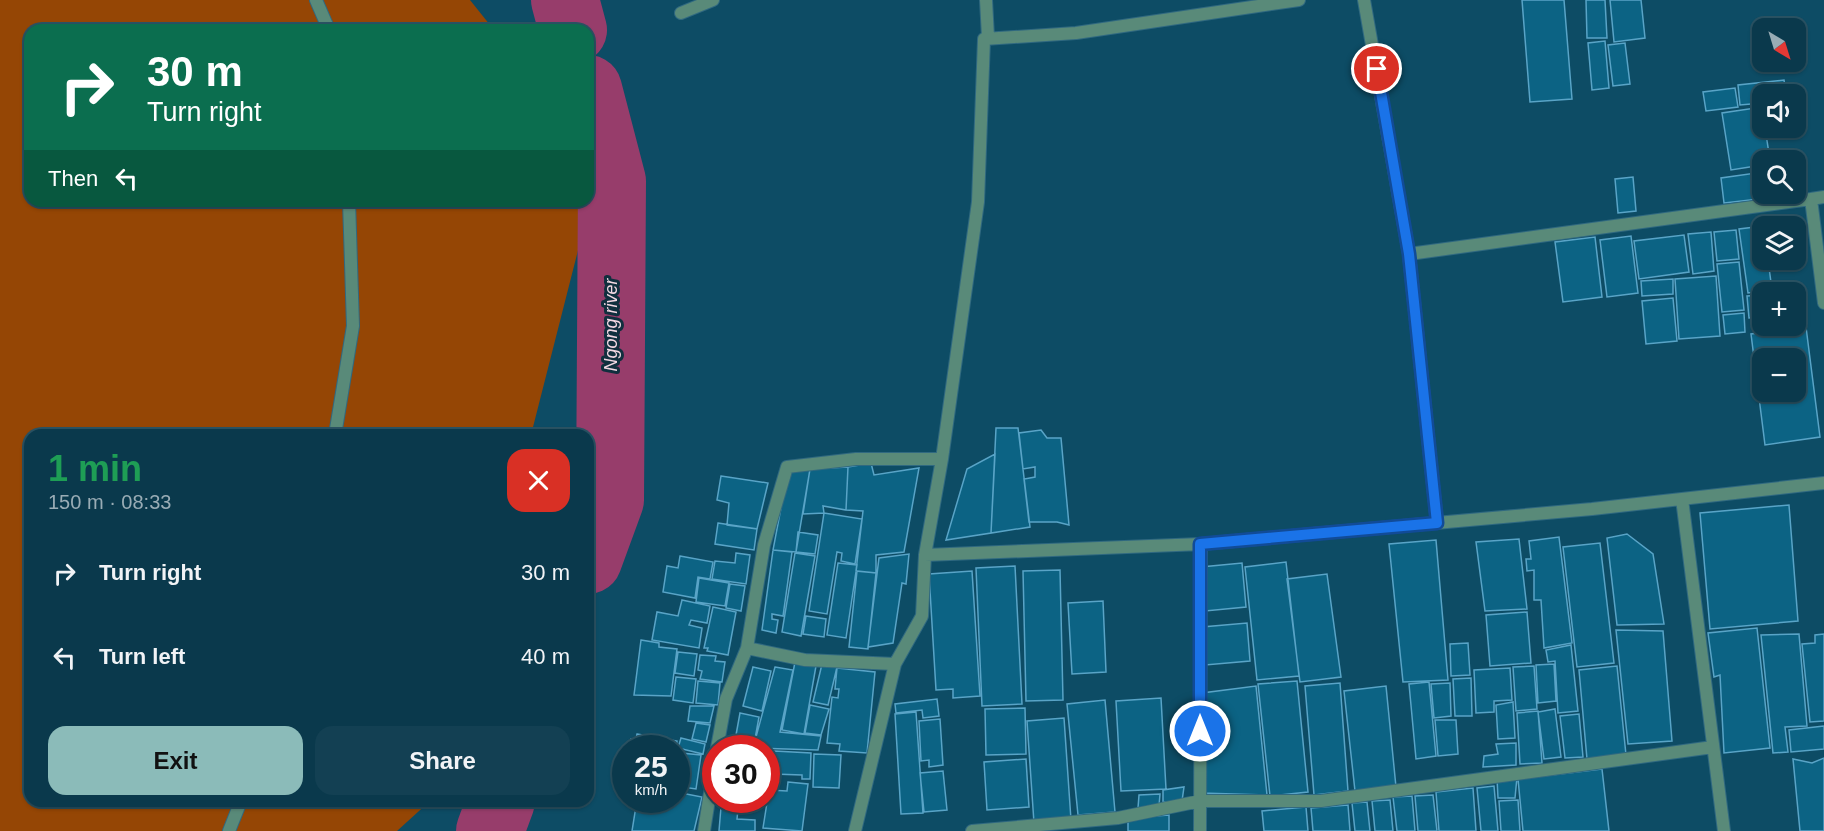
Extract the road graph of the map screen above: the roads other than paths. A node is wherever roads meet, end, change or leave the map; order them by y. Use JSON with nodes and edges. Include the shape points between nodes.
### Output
{"nodes":[{"id":1,"x":316,"y":0,"type":"edge"},
{"id":2,"x":713,"y":0,"type":"edge"},
{"id":3,"x":986,"y":0,"type":"edge"},
{"id":4,"x":1299,"y":0,"type":"edge"},
{"id":5,"x":1364,"y":0,"type":"edge"},
{"id":6,"x":681,"y":13,"type":"dead end"},
{"id":7,"x":326,"y":24,"type":"edge"},
{"id":8,"x":984,"y":39,"type":"junction"},
{"id":9,"x":1824,"y":197,"type":"edge"},
{"id":10,"x":1811,"y":199,"type":"junction"},
{"id":11,"x":349,"y":207,"type":"edge"},
{"id":12,"x":1409,"y":254,"type":"junction"},
{"id":13,"x":1824,"y":303,"type":"edge"},
{"id":14,"x":336,"y":429,"type":"edge"},
{"id":15,"x":942,"y":459,"type":"junction"},
{"id":16,"x":1824,"y":483,"type":"edge"},
{"id":17,"x":1682,"y":500,"type":"junction"},
{"id":18,"x":1437,"y":523,"type":"junction"},
{"id":19,"x":1200,"y":544,"type":"junction"},
{"id":20,"x":925,"y":555,"type":"junction"},
{"id":21,"x":747,"y":648,"type":"junction"},
{"id":22,"x":895,"y":664,"type":"junction"},
{"id":23,"x":719,"y":735,"type":"edge"},
{"id":24,"x":1713,"y":747,"type":"junction"},
{"id":25,"x":1200,"y":801,"type":"junction"},
{"id":26,"x":239,"y":807,"type":"edge"},
{"id":27,"x":707,"y":813,"type":"edge"},
{"id":28,"x":229,"y":831,"type":"edge"},
{"id":29,"x":704,"y":831,"type":"edge"},
{"id":30,"x":855,"y":831,"type":"edge"},
{"id":31,"x":972,"y":831,"type":"edge"},
{"id":32,"x":1200,"y":831,"type":"edge"},
{"id":33,"x":1724,"y":831,"type":"edge"}],
"edges":[{"from":1,"to":7,"type":"street"},
{"from":2,"to":6,"type":"street"},
{"from":3,"to":8,"type":"street","via":[[988,37]]},
{"from":4,"to":8,"type":"street","via":[[1076,33]]},
{"from":5,"to":12,"type":"street"},
{"from":8,"to":15,"type":"street","via":[[978,202]]},
{"from":9,"to":10,"type":"street"},
{"from":10,"to":12,"type":"street"},
{"from":10,"to":13,"type":"street"},
{"from":11,"to":14,"type":"street","via":[[353,326]]},
{"from":12,"to":18,"type":"street"},
{"from":15,"to":20,"type":"street"},
{"from":15,"to":21,"type":"street","via":[[848,460],[787,467],[764,545]]},
{"from":16,"to":17,"type":"street"},
{"from":17,"to":18,"type":"street"},
{"from":17,"to":24,"type":"street"},
{"from":18,"to":19,"type":"street"},
{"from":19,"to":20,"type":"street"},
{"from":19,"to":25,"type":"street"},
{"from":20,"to":22,"type":"street","via":[[922,616]]},
{"from":21,"to":22,"type":"street","via":[[805,660]]},
{"from":21,"to":23,"type":"street","via":[[726,699]]},
{"from":22,"to":30,"type":"street"},
{"from":24,"to":25,"type":"street","via":[[1321,801]]},
{"from":24,"to":33,"type":"street"},
{"from":25,"to":31,"type":"street","via":[[1118,818]]},
{"from":25,"to":32,"type":"street"},
{"from":26,"to":28,"type":"street"},
{"from":27,"to":29,"type":"street"}]}
